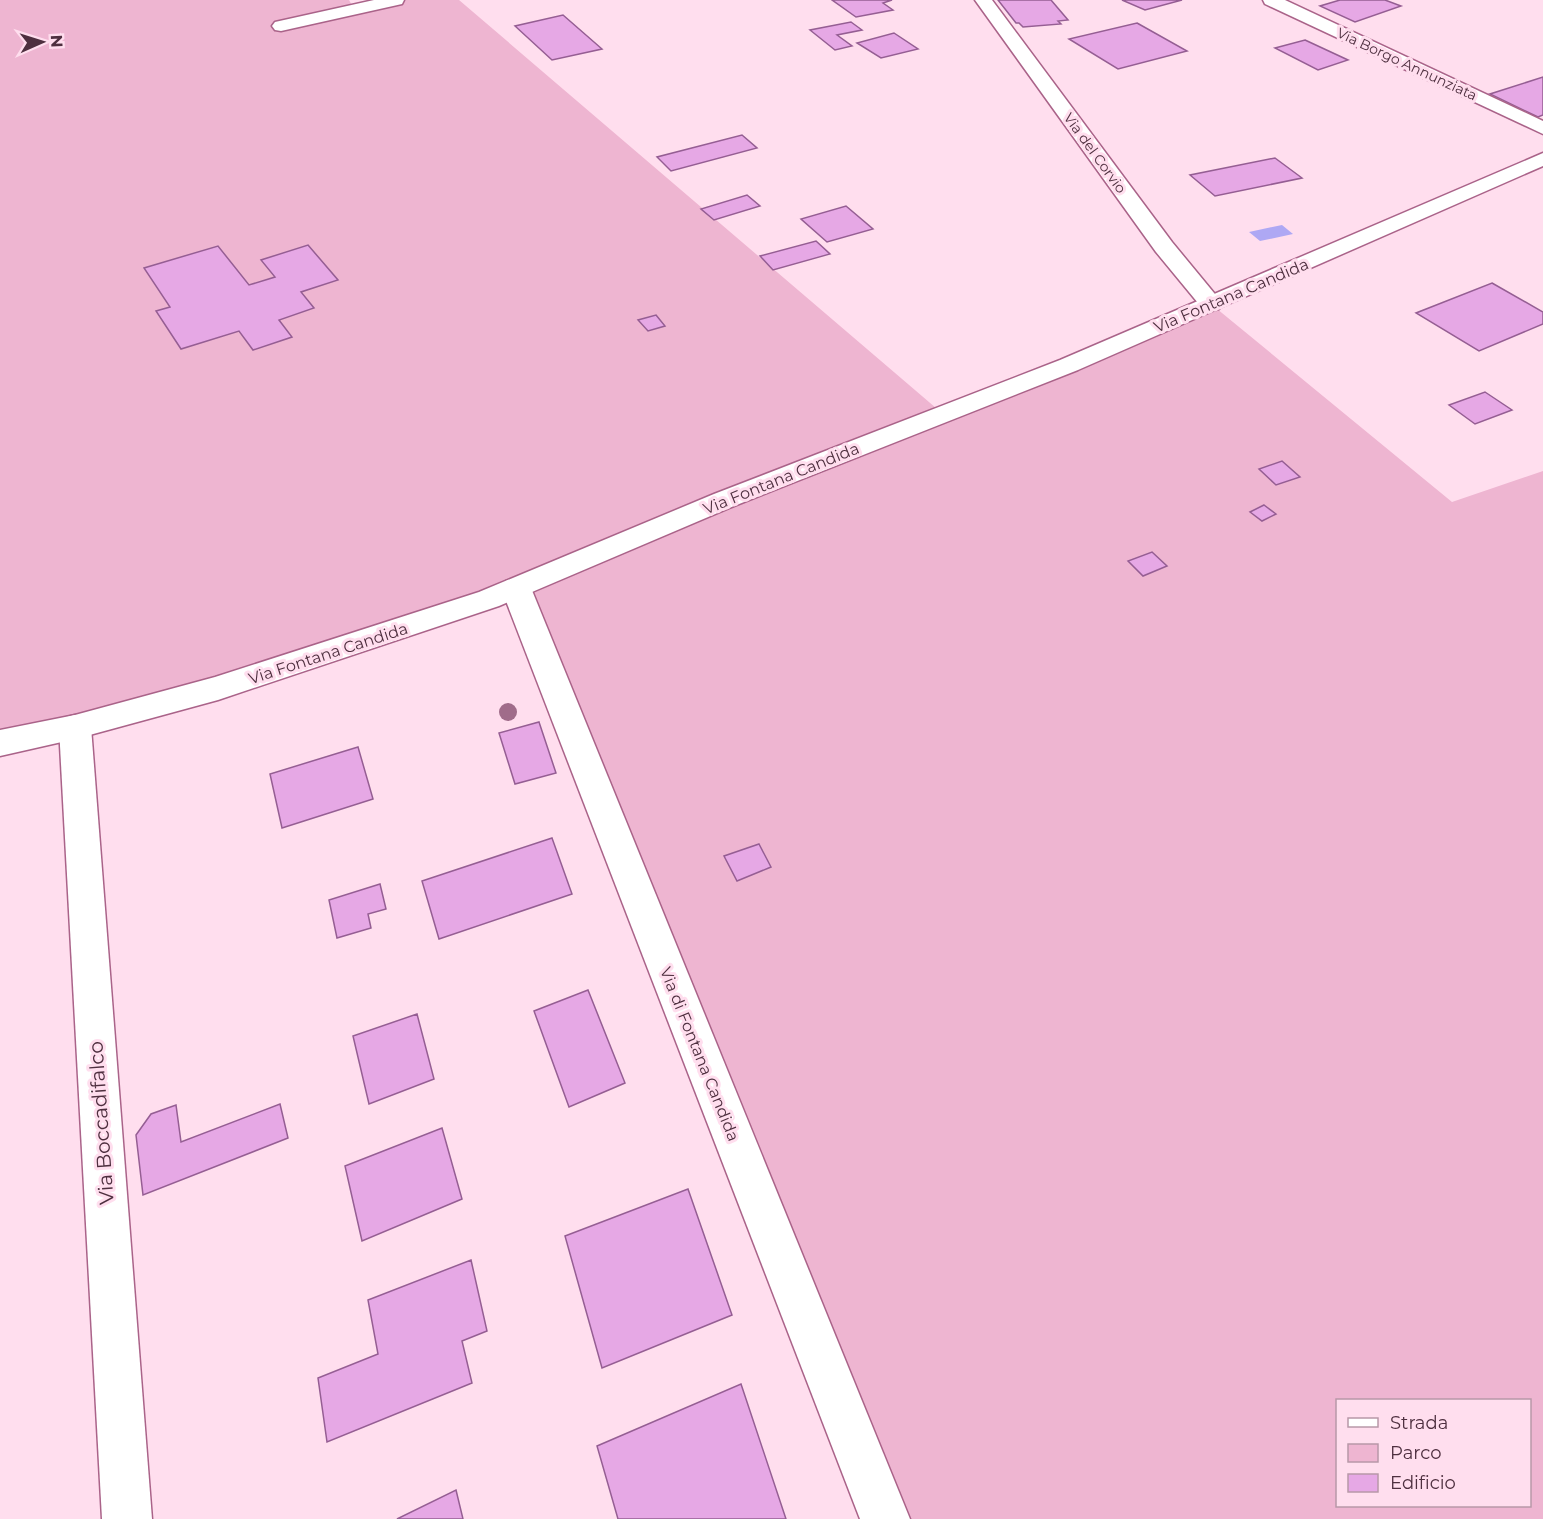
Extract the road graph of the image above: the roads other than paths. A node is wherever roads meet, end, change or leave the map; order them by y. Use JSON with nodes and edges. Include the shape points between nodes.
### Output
{"nodes":[{"id":1,"x":396,"y":0,"type":"edge"},
{"id":2,"x":983,"y":0,"type":"edge"},
{"id":3,"x":1271,"y":0,"type":"edge"},
{"id":4,"x":351,"y":4,"type":"edge"},
{"id":5,"x":281,"y":26,"type":"dead end"},
{"id":6,"x":1543,"y":128,"type":"edge"},
{"id":7,"x":1543,"y":159,"type":"edge"},
{"id":8,"x":1211,"y":304,"type":"junction"},
{"id":9,"x":516,"y":588,"type":"junction"},
{"id":10,"x":75,"y":727,"type":"junction"},
{"id":11,"x":0,"y":743,"type":"edge"},
{"id":12,"x":127,"y":1519,"type":"edge"},
{"id":13,"x":885,"y":1519,"type":"edge"}],
"edges":[{"from":1,"to":4,"type":"street"},
{"from":2,"to":8,"type":"street","name":"Via del Corvio","via":[[1164,248]]},
{"from":3,"to":6,"type":"street","name":"Via Borgo Annunziata"},
{"from":4,"to":5,"type":"street"},
{"from":7,"to":8,"type":"street","name":"Via Fontana Candida"},
{"from":8,"to":9,"type":"street","name":"Via Fontana Candida","via":[[1041,376],[684,516]]},
{"from":9,"to":10,"type":"street","name":"Via Fontana Candida","via":[[309,660]]},
{"from":9,"to":13,"type":"street","name":"Via di Fontana Candida"},
{"from":10,"to":11,"type":"street","name":"Via Fontana Candida"},
{"from":10,"to":12,"type":"street","name":"Via Boccadifalco"}]}
